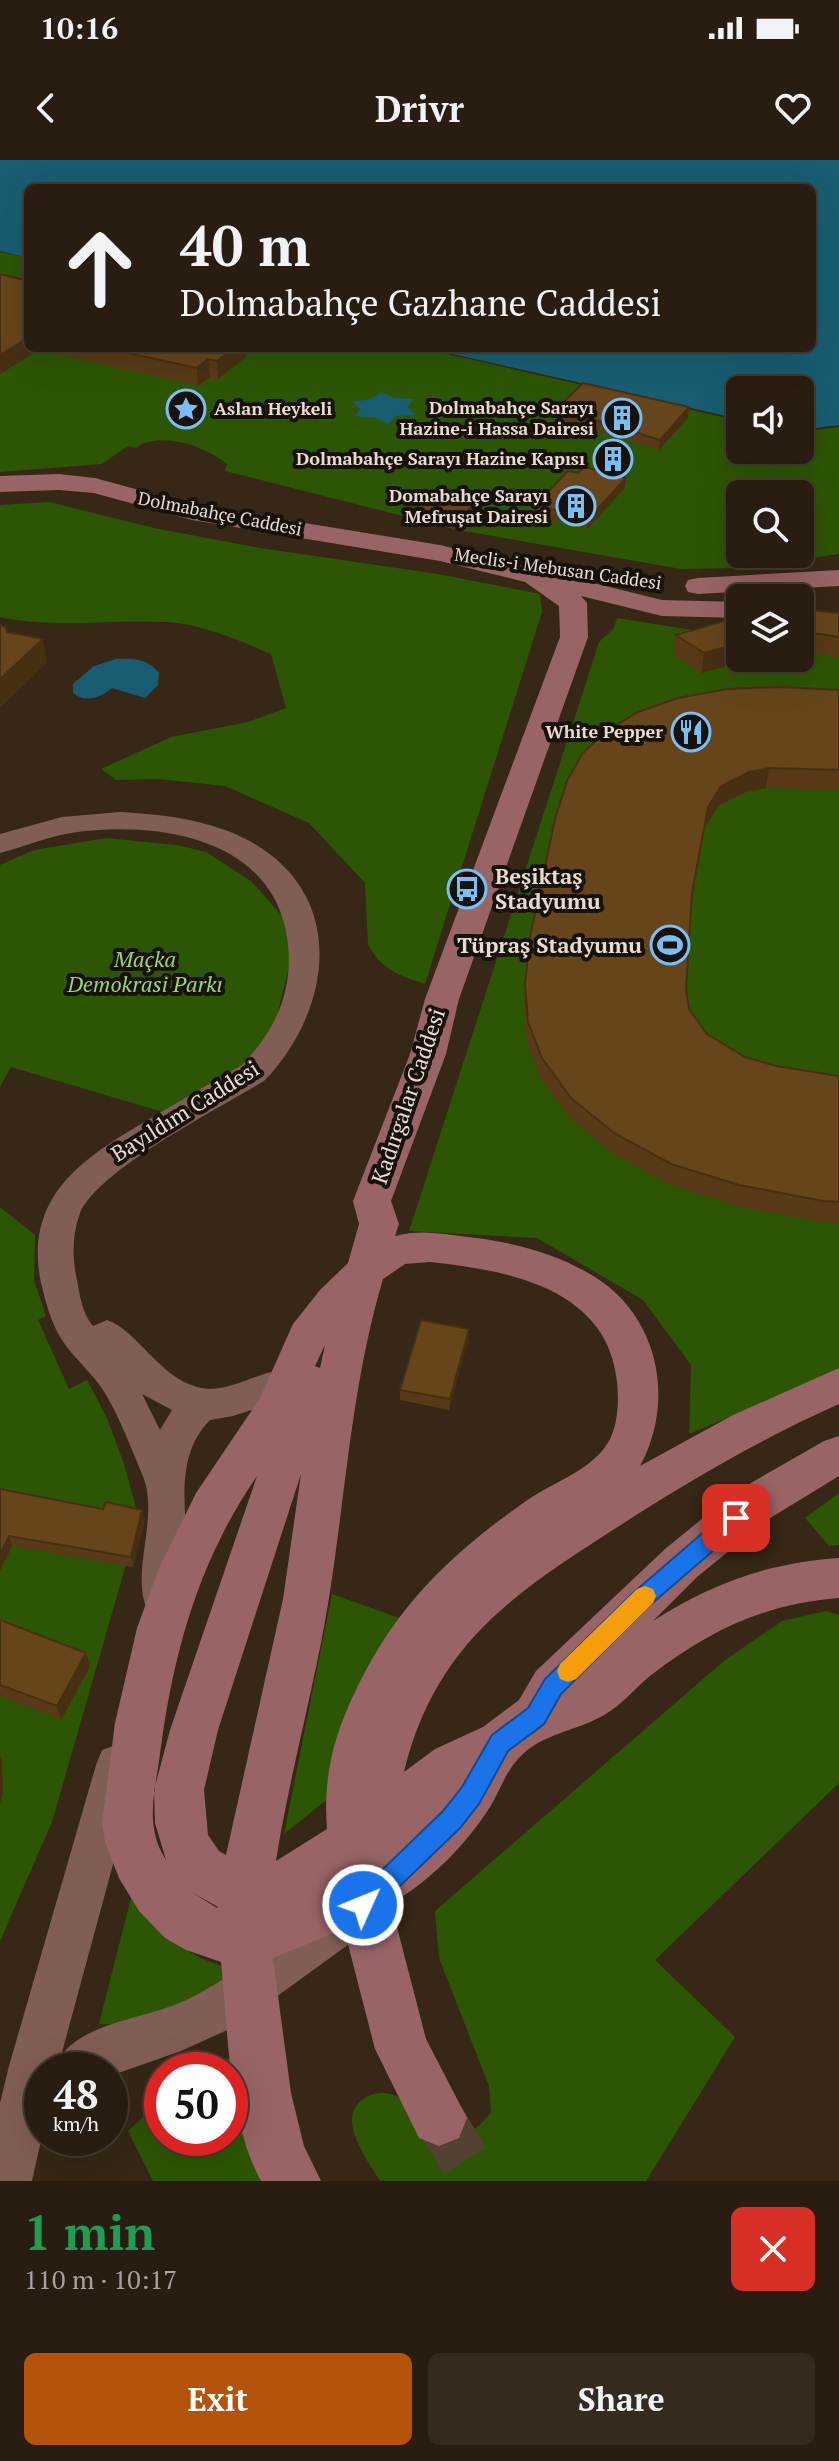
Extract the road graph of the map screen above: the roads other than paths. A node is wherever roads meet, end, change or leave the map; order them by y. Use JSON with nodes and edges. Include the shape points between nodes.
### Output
{"nodes":[{"id":1,"x":0,"y":484,"type":"edge"},
{"id":2,"x":440,"y":553,"type":"junction"},
{"id":3,"x":531,"y":574,"type":"junction"},
{"id":4,"x":839,"y":578,"type":"edge"},
{"id":5,"x":839,"y":587,"type":"edge"},
{"id":6,"x":634,"y":601,"type":"junction"},
{"id":7,"x":839,"y":602,"type":"edge"},
{"id":8,"x":814,"y":604,"type":"edge"},
{"id":9,"x":726,"y":610,"type":"edge"},
{"id":10,"x":574,"y":637,"type":"junction"},
{"id":11,"x":0,"y":830,"type":"edge"},
{"id":12,"x":0,"y":844,"type":"edge"},
{"id":13,"x":365,"y":1273,"type":"junction"},
{"id":14,"x":325,"y":1314,"type":"junction"},
{"id":15,"x":287,"y":1383,"type":"junction"},
{"id":16,"x":839,"y":1385,"type":"edge"},
{"id":17,"x":202,"y":1404,"type":"junction"},
{"id":18,"x":839,"y":1454,"type":"edge"},
{"id":19,"x":164,"y":1479,"type":"junction"},
{"id":20,"x":839,"y":1578,"type":"edge"},
{"id":21,"x":163,"y":1613,"type":"junction"},
{"id":22,"x":141,"y":1705,"type":"junction"},
{"id":23,"x":518,"y":1730,"type":"junction"},
{"id":24,"x":396,"y":1873,"type":"junction"},
{"id":25,"x":380,"y":1970,"type":"junction"},
{"id":26,"x":106,"y":2052,"type":"edge"},
{"id":27,"x":439,"y":2118,"type":"tunnel mouth"},
{"id":28,"x":24,"y":2149,"type":"edge"},
{"id":29,"x":9,"y":2173,"type":"edge"},
{"id":30,"x":292,"y":2181,"type":"edge"}],
"edges":[{"from":1,"to":2,"type":"main road","name":"Dolmabahçe Caddesi","via":[[81,483],[192,512]]},
{"from":2,"to":3,"type":"main road","name":"Meclis-i Mebusan Caddesi"},
{"from":2,"to":4,"type":"main road","name":"Meclis-i Mebusan Caddesi","via":[[685,586]]},
{"from":3,"to":6,"type":"main road","name":"Meclis-i Mebusan Caddesi"},
{"from":3,"to":10,"type":"main road","name":"Kadırgalar Caddesi","via":[[573,603]]},
{"from":5,"to":6,"type":"main road"},
{"from":6,"to":9,"type":"main road","name":"Meclis-i Mebusan Caddesi","via":[[690,611]]},
{"from":6,"to":10,"type":"main road","name":"Kadırgalar Caddesi","via":[[595,615]]},
{"from":7,"to":8,"type":"main road"},
{"from":10,"to":13,"type":"main road","name":"Kadırgalar Caddesi","via":[[372,1201],[379,1224]]},
{"from":11,"to":17,"type":"main road","name":"Bayıldım Caddesi","via":[[105,809],[197,816],[249,833],[297,873],[313,898],[322,926],[320,986],[302,1038],[287,1060],[264,1083],[102,1182],[80,1227],[77,1278],[93,1315],[144,1374],[169,1392]]},
{"from":12,"to":19,"type":"main road","name":"Bayıldım Caddesi","via":[[80,823],[116,820],[182,828],[231,842],[263,860],[285,882],[298,906],[306,940],[300,1001],[272,1055],[253,1073],[105,1161],[78,1188],[56,1238],[55,1263],[65,1309],[75,1330],[116,1378]]},
{"from":13,"to":14,"type":"main road","name":"Kadırgalar Caddesi"},
{"from":13,"to":25,"type":"main road","via":[[394,1252],[435,1245],[521,1259],[588,1291],[632,1349],[640,1385],[636,1424],[626,1452],[610,1472],[487,1556],[436,1604],[400,1653],[358,1739],[351,1791],[356,1852]]},
{"from":13,"to":30,"type":"main road","via":[[349,1324],[306,1599],[242,1917],[263,2093],[278,2156]]},
{"from":14,"to":15,"type":"main road","name":"Kadırgalar Caddesi","via":[[309,1334]]},
{"from":14,"to":23,"type":"main road","via":[[318,1359],[194,1730],[179,1790],[185,1846],[201,1869],[236,1889],[275,1890],[322,1864],[452,1766]]},
{"from":15,"to":17,"type":"main road"},
{"from":15,"to":21,"type":"main road","name":"Kadırgalar Caddesi","via":[[192,1542]]},
{"from":16,"to":25,"type":"main road","via":[[701,1451],[565,1534],[480,1596],[448,1633],[400,1709],[375,1784],[367,1850]]},
{"from":17,"to":19,"type":"main road","via":[[180,1427]]},
{"from":18,"to":23,"type":"main road","via":[[751,1506],[681,1563],[553,1687]]},
{"from":19,"to":21,"type":"main road","name":"Bayıldım Caddesi"},
{"from":20,"to":23,"type":"main road","via":[[772,1585],[717,1606],[632,1661],[594,1696]]},
{"from":21,"to":22,"type":"main road","name":"Kadırgalar Caddesi"},
{"from":22,"to":24,"type":"main road","name":"Kadırgalar Caddesi","via":[[127,1828],[136,1860],[173,1912],[202,1930],[250,1938],[287,1931]]},
{"from":22,"to":29,"type":"main road","via":[[107,1796]]},
{"from":23,"to":24,"type":"main road","via":[[451,1820]]},
{"from":24,"to":26,"type":"main road","via":[[350,1916],[219,2009]]},
{"from":25,"to":27,"type":"main road","via":[[402,2049]]},
{"from":28,"to":29,"type":"main road"}]}
